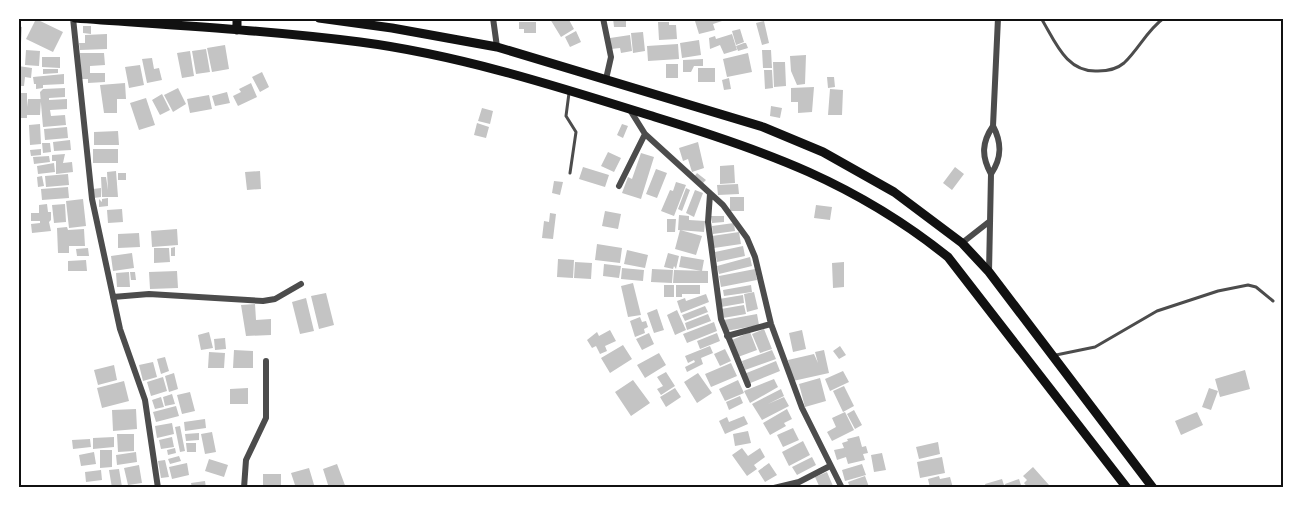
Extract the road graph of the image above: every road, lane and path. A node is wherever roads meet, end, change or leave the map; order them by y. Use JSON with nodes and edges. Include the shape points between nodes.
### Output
{"nodes":[{"id":1,"x":74,"y":18,"type":"edge"},
{"id":2,"x":237,"y":18,"type":"edge"},
{"id":3,"x":319,"y":18,"type":"edge"},
{"id":4,"x":493,"y":18,"type":"edge"},
{"id":5,"x":603,"y":18,"type":"edge"},
{"id":6,"x":998,"y":18,"type":"edge"},
{"id":7,"x":1041,"y":18,"type":"edge"},
{"id":8,"x":1164,"y":18,"type":"edge"},
{"id":9,"x":237,"y":30,"type":"junction"},
{"id":10,"x":497,"y":47,"type":"junction"},
{"id":11,"x":606,"y":79,"type":"junction"},
{"id":12,"x":570,"y":91,"type":"junction"},
{"id":13,"x":630,"y":109,"type":"junction"},
{"id":14,"x":993,"y":126,"type":"junction"},
{"id":15,"x":645,"y":134,"type":"junction"},
{"id":16,"x":570,"y":173,"type":"dead end"},
{"id":17,"x":991,"y":174,"type":"junction"},
{"id":18,"x":619,"y":186,"type":"dead end"},
{"id":19,"x":710,"y":194,"type":"junction"},
{"id":20,"x":920,"y":211,"type":"junction"},
{"id":21,"x":990,"y":221,"type":"junction"},
{"id":22,"x":912,"y":228,"type":"junction"},
{"id":23,"x":962,"y":243,"type":"junction"},
{"id":24,"x":989,"y":272,"type":"junction"},
{"id":25,"x":301,"y":284,"type":"dead end"},
{"id":26,"x":113,"y":297,"type":"junction"},
{"id":27,"x":1273,"y":301,"type":"dead end"},
{"id":28,"x":771,"y":324,"type":"junction"},
{"id":29,"x":727,"y":336,"type":"junction"},
{"id":30,"x":1052,"y":357,"type":"junction"},
{"id":31,"x":266,"y":361,"type":"dead end"},
{"id":32,"x":748,"y":385,"type":"dead end"},
{"id":33,"x":830,"y":466,"type":"junction"},
{"id":34,"x":791,"y":486,"type":"edge"},
{"id":35,"x":158,"y":488,"type":"edge"},
{"id":36,"x":244,"y":488,"type":"edge"},
{"id":37,"x":774,"y":488,"type":"edge"},
{"id":38,"x":842,"y":488,"type":"edge"},
{"id":39,"x":1127,"y":488,"type":"edge"},
{"id":40,"x":1153,"y":488,"type":"edge"}],
"edges":[{"from":1,"to":9,"type":"highway"},
{"from":1,"to":26,"type":"street","via":[[92,199]]},
{"from":2,"to":9,"type":"highway"},
{"from":3,"to":10,"type":"highway"},
{"from":4,"to":10,"type":"street"},
{"from":5,"to":11,"type":"street","via":[[611,57]]},
{"from":6,"to":14,"type":"street"},
{"from":7,"to":8,"type":"lane","via":[[1067,59],[1075,66],[1093,71],[1122,64]]},
{"from":9,"to":12,"type":"highway","via":[[362,42],[474,64]]},
{"from":10,"to":11,"type":"highway"},
{"from":11,"to":20,"type":"highway","via":[[763,127],[823,152]]},
{"from":12,"to":13,"type":"highway"},
{"from":12,"to":16,"type":"lane","via":[[566,116],[576,132]]},
{"from":13,"to":15,"type":"street"},
{"from":13,"to":22,"type":"highway","via":[[755,148],[822,178]]},
{"from":14,"to":17,"type":"street","via":[[985,138],[984,151]]},
{"from":14,"to":17,"type":"street","via":[[999,136],[1000,161]]},
{"from":15,"to":18,"type":"street"},
{"from":15,"to":19,"type":"street"},
{"from":17,"to":21,"type":"street"},
{"from":19,"to":28,"type":"street","via":[[723,205],[752,247]]},
{"from":19,"to":29,"type":"street","via":[[710,249]]},
{"from":20,"to":22,"type":"highway"},
{"from":20,"to":23,"type":"highway"},
{"from":21,"to":23,"type":"street"},
{"from":21,"to":24,"type":"street"},
{"from":22,"to":39,"type":"highway","via":[[948,257]]},
{"from":23,"to":24,"type":"highway"},
{"from":24,"to":30,"type":"highway"},
{"from":25,"to":26,"type":"street","via":[[275,299],[263,301],[160,294]]},
{"from":26,"to":35,"type":"street","via":[[144,400]]},
{"from":27,"to":30,"type":"lane","via":[[1248,285],[1218,291],[1158,311],[1095,347]]},
{"from":28,"to":29,"type":"street"},
{"from":28,"to":33,"type":"street","via":[[805,416]]},
{"from":29,"to":32,"type":"street"},
{"from":30,"to":40,"type":"highway"},
{"from":31,"to":36,"type":"street","via":[[266,418],[246,460]]},
{"from":33,"to":34,"type":"street"},
{"from":33,"to":38,"type":"street"},
{"from":34,"to":37,"type":"street"}]}
